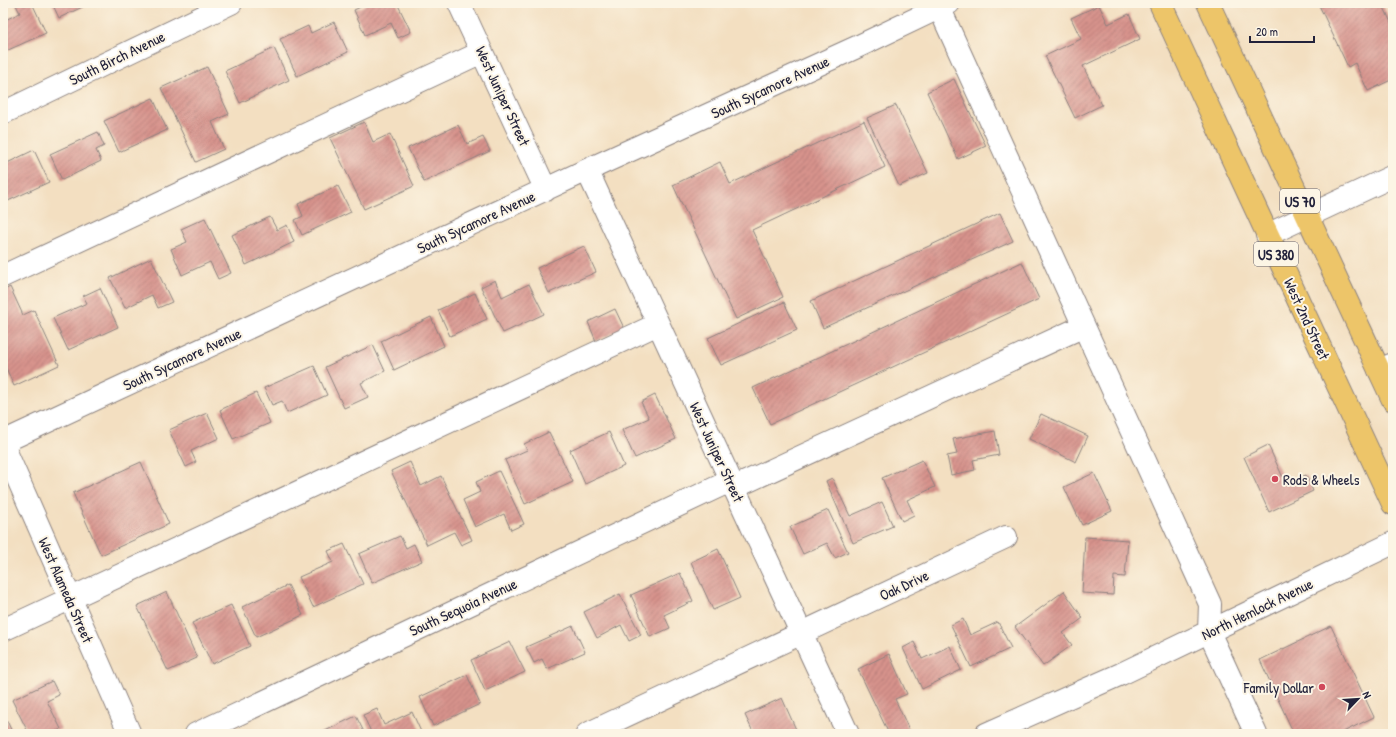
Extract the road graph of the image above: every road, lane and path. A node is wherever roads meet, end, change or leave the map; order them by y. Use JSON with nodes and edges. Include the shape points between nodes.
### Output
{"nodes":[{"id":1,"x":231,"y":3,"type":"edge"},
{"id":2,"x":459,"y":3,"type":"edge"},
{"id":3,"x":1160,"y":3,"type":"edge"},
{"id":4,"x":1208,"y":3,"type":"edge"},
{"id":5,"x":944,"y":5,"type":"edge"},
{"id":6,"x":482,"y":52,"type":"junction"},
{"id":7,"x":3,"y":113,"type":"edge"},
{"id":8,"x":587,"y":170,"type":"junction"},
{"id":9,"x":1393,"y":176,"type":"edge"},
{"id":10,"x":546,"y":190,"type":"junction"},
{"id":11,"x":1307,"y":216,"type":"junction"},
{"id":12,"x":1267,"y":235,"type":"junction"},
{"id":13,"x":3,"y":276,"type":"edge"},
{"id":14,"x":658,"y":324,"type":"junction"},
{"id":15,"x":1084,"y":326,"type":"junction"},
{"id":16,"x":1386,"y":367,"type":"edge"},
{"id":17,"x":1393,"y":400,"type":"edge"},
{"id":18,"x":3,"y":444,"type":"edge"},
{"id":19,"x":731,"y":484,"type":"junction"},
{"id":20,"x":1393,"y":504,"type":"edge"},
{"id":21,"x":1006,"y":537,"type":"dead end"},
{"id":22,"x":1393,"y":543,"type":"edge"},
{"id":23,"x":70,"y":598,"type":"junction"},
{"id":24,"x":3,"y":630,"type":"edge"},
{"id":25,"x":1209,"y":632,"type":"junction"},
{"id":26,"x":801,"y":633,"type":"junction"},
{"id":27,"x":1000,"y":731,"type":"edge"},
{"id":28,"x":130,"y":734,"type":"edge"},
{"id":29,"x":196,"y":734,"type":"edge"},
{"id":30,"x":587,"y":734,"type":"edge"},
{"id":31,"x":848,"y":734,"type":"edge"},
{"id":32,"x":1256,"y":734,"type":"edge"}],
"edges":[{"from":1,"to":7,"type":"street","name":"South Birch Avenue"},
{"from":2,"to":6,"type":"street","name":"West Juniper Street"},
{"from":3,"to":12,"type":"main road","name":"West 2nd Street","number":"US 380"},
{"from":4,"to":11,"type":"main road","number":"US 70"},
{"from":5,"to":8,"type":"street","name":"South Sycamore Avenue"},
{"from":5,"to":15,"type":"street"},
{"from":6,"to":10,"type":"street","name":"West Juniper Street"},
{"from":6,"to":13,"type":"street"},
{"from":8,"to":10,"type":"street","name":"South Sycamore Avenue"},
{"from":8,"to":14,"type":"street","name":"West Juniper Street"},
{"from":9,"to":11,"type":"street"},
{"from":10,"to":18,"type":"street","name":"South Sycamore Avenue"},
{"from":11,"to":12,"type":"street"},
{"from":11,"to":16,"type":"main road","number":"US 70"},
{"from":12,"to":20,"type":"main road","name":"West 2nd Street","number":"US 380"},
{"from":14,"to":19,"type":"street","name":"West Juniper Street"},
{"from":14,"to":23,"type":"street"},
{"from":15,"to":19,"type":"street","name":"South Sequoia Avenue"},
{"from":15,"to":25,"type":"street","via":[[1210,604]]},
{"from":16,"to":17,"type":"main road","number":"US 70"},
{"from":18,"to":23,"type":"street","name":"West Alameda Street"},
{"from":19,"to":26,"type":"street","name":"West Juniper Street"},
{"from":19,"to":29,"type":"street","name":"South Sequoia Avenue"},
{"from":21,"to":26,"type":"street","name":"Oak Drive"},
{"from":22,"to":25,"type":"street","name":"North Hemlock Avenue"},
{"from":23,"to":24,"type":"street"},
{"from":23,"to":28,"type":"street","name":"West Alameda Street"},
{"from":25,"to":27,"type":"street","name":"North Hemlock Avenue"},
{"from":25,"to":32,"type":"street"},
{"from":26,"to":30,"type":"street","name":"Oak Drive"},
{"from":26,"to":31,"type":"street","name":"West Juniper Street"}]}
